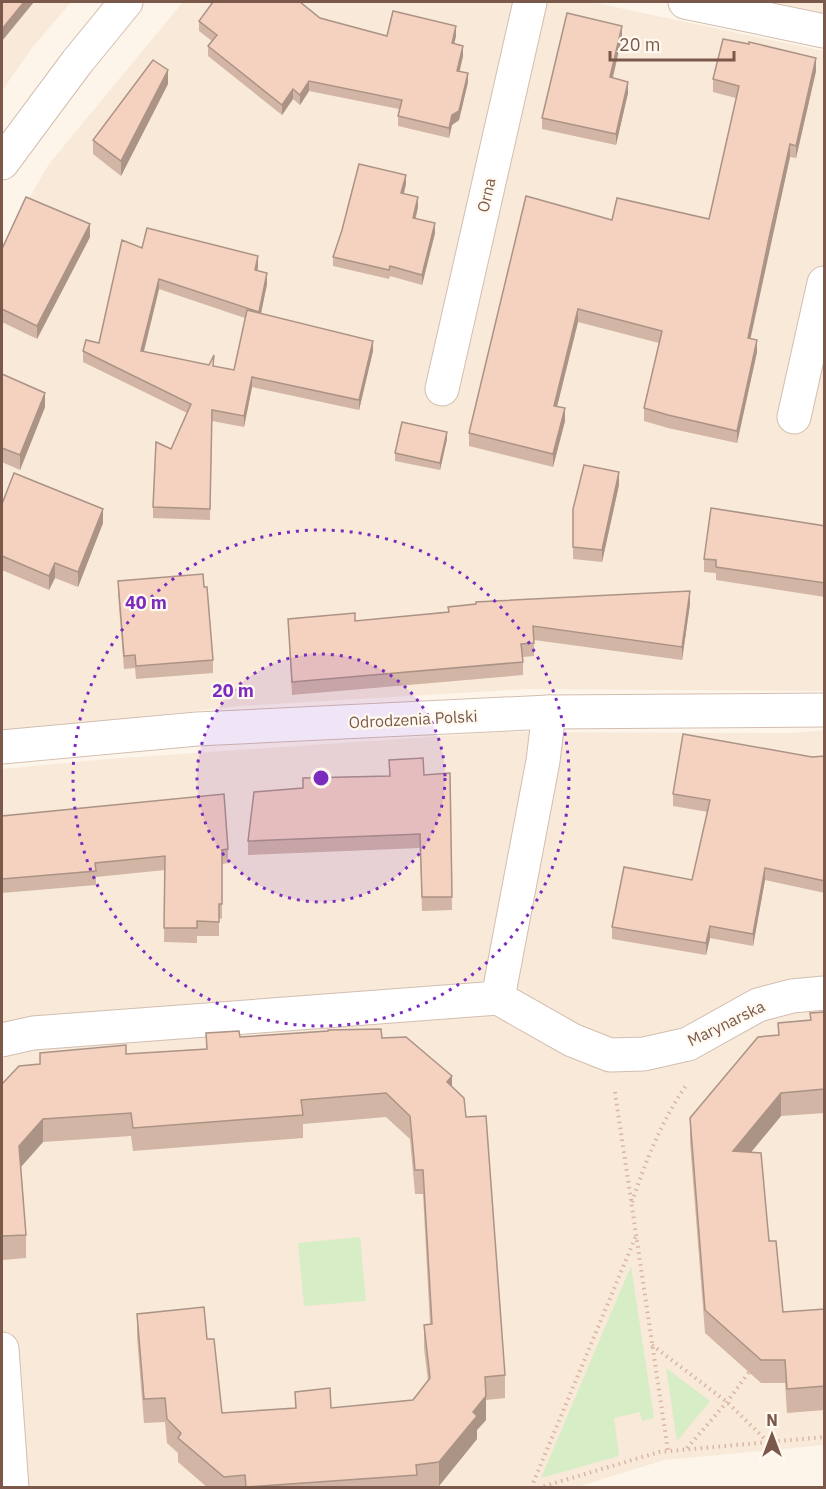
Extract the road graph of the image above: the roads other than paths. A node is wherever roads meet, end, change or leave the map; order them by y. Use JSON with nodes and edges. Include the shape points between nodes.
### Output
{"nodes":[{"id":1,"x":126,"y":2,"type":"edge"},
{"id":2,"x":530,"y":2,"type":"edge"},
{"id":3,"x":686,"y":2,"type":"edge"},
{"id":4,"x":825,"y":32,"type":"edge"},
{"id":5,"x":2,"y":163,"type":"edge"},
{"id":6,"x":825,"y":283,"type":"edge"},
{"id":7,"x":442,"y":389,"type":"dead end"},
{"id":8,"x":794,"y":417,"type":"dead end"},
{"id":9,"x":825,"y":710,"type":"edge"},
{"id":10,"x":549,"y":712,"type":"junction"},
{"id":11,"x":2,"y":747,"type":"edge"},
{"id":12,"x":825,"y":993,"type":"edge"},
{"id":13,"x":498,"y":998,"type":"junction"},
{"id":14,"x":2,"y":1040,"type":"edge"},
{"id":15,"x":2,"y":1349,"type":"edge"},
{"id":16,"x":12,"y":1488,"type":"edge"}],
"edges":[{"from":1,"to":5,"type":"street"},
{"from":2,"to":7,"type":"street","name":"Orna"},
{"from":3,"to":4,"type":"street"},
{"from":6,"to":8,"type":"street"},
{"from":9,"to":10,"type":"street","name":"Odrodzenia Polski"},
{"from":10,"to":11,"type":"street","name":"Odrodzenia Polski","via":[[197,729]]},
{"from":10,"to":13,"type":"street"},
{"from":12,"to":13,"type":"street","name":"Marynarska","via":[[758,1005],[688,1044],[644,1054],[610,1055],[572,1040]]},
{"from":13,"to":14,"type":"street","via":[[33,1033]]},
{"from":15,"to":16,"type":"street"}]}
